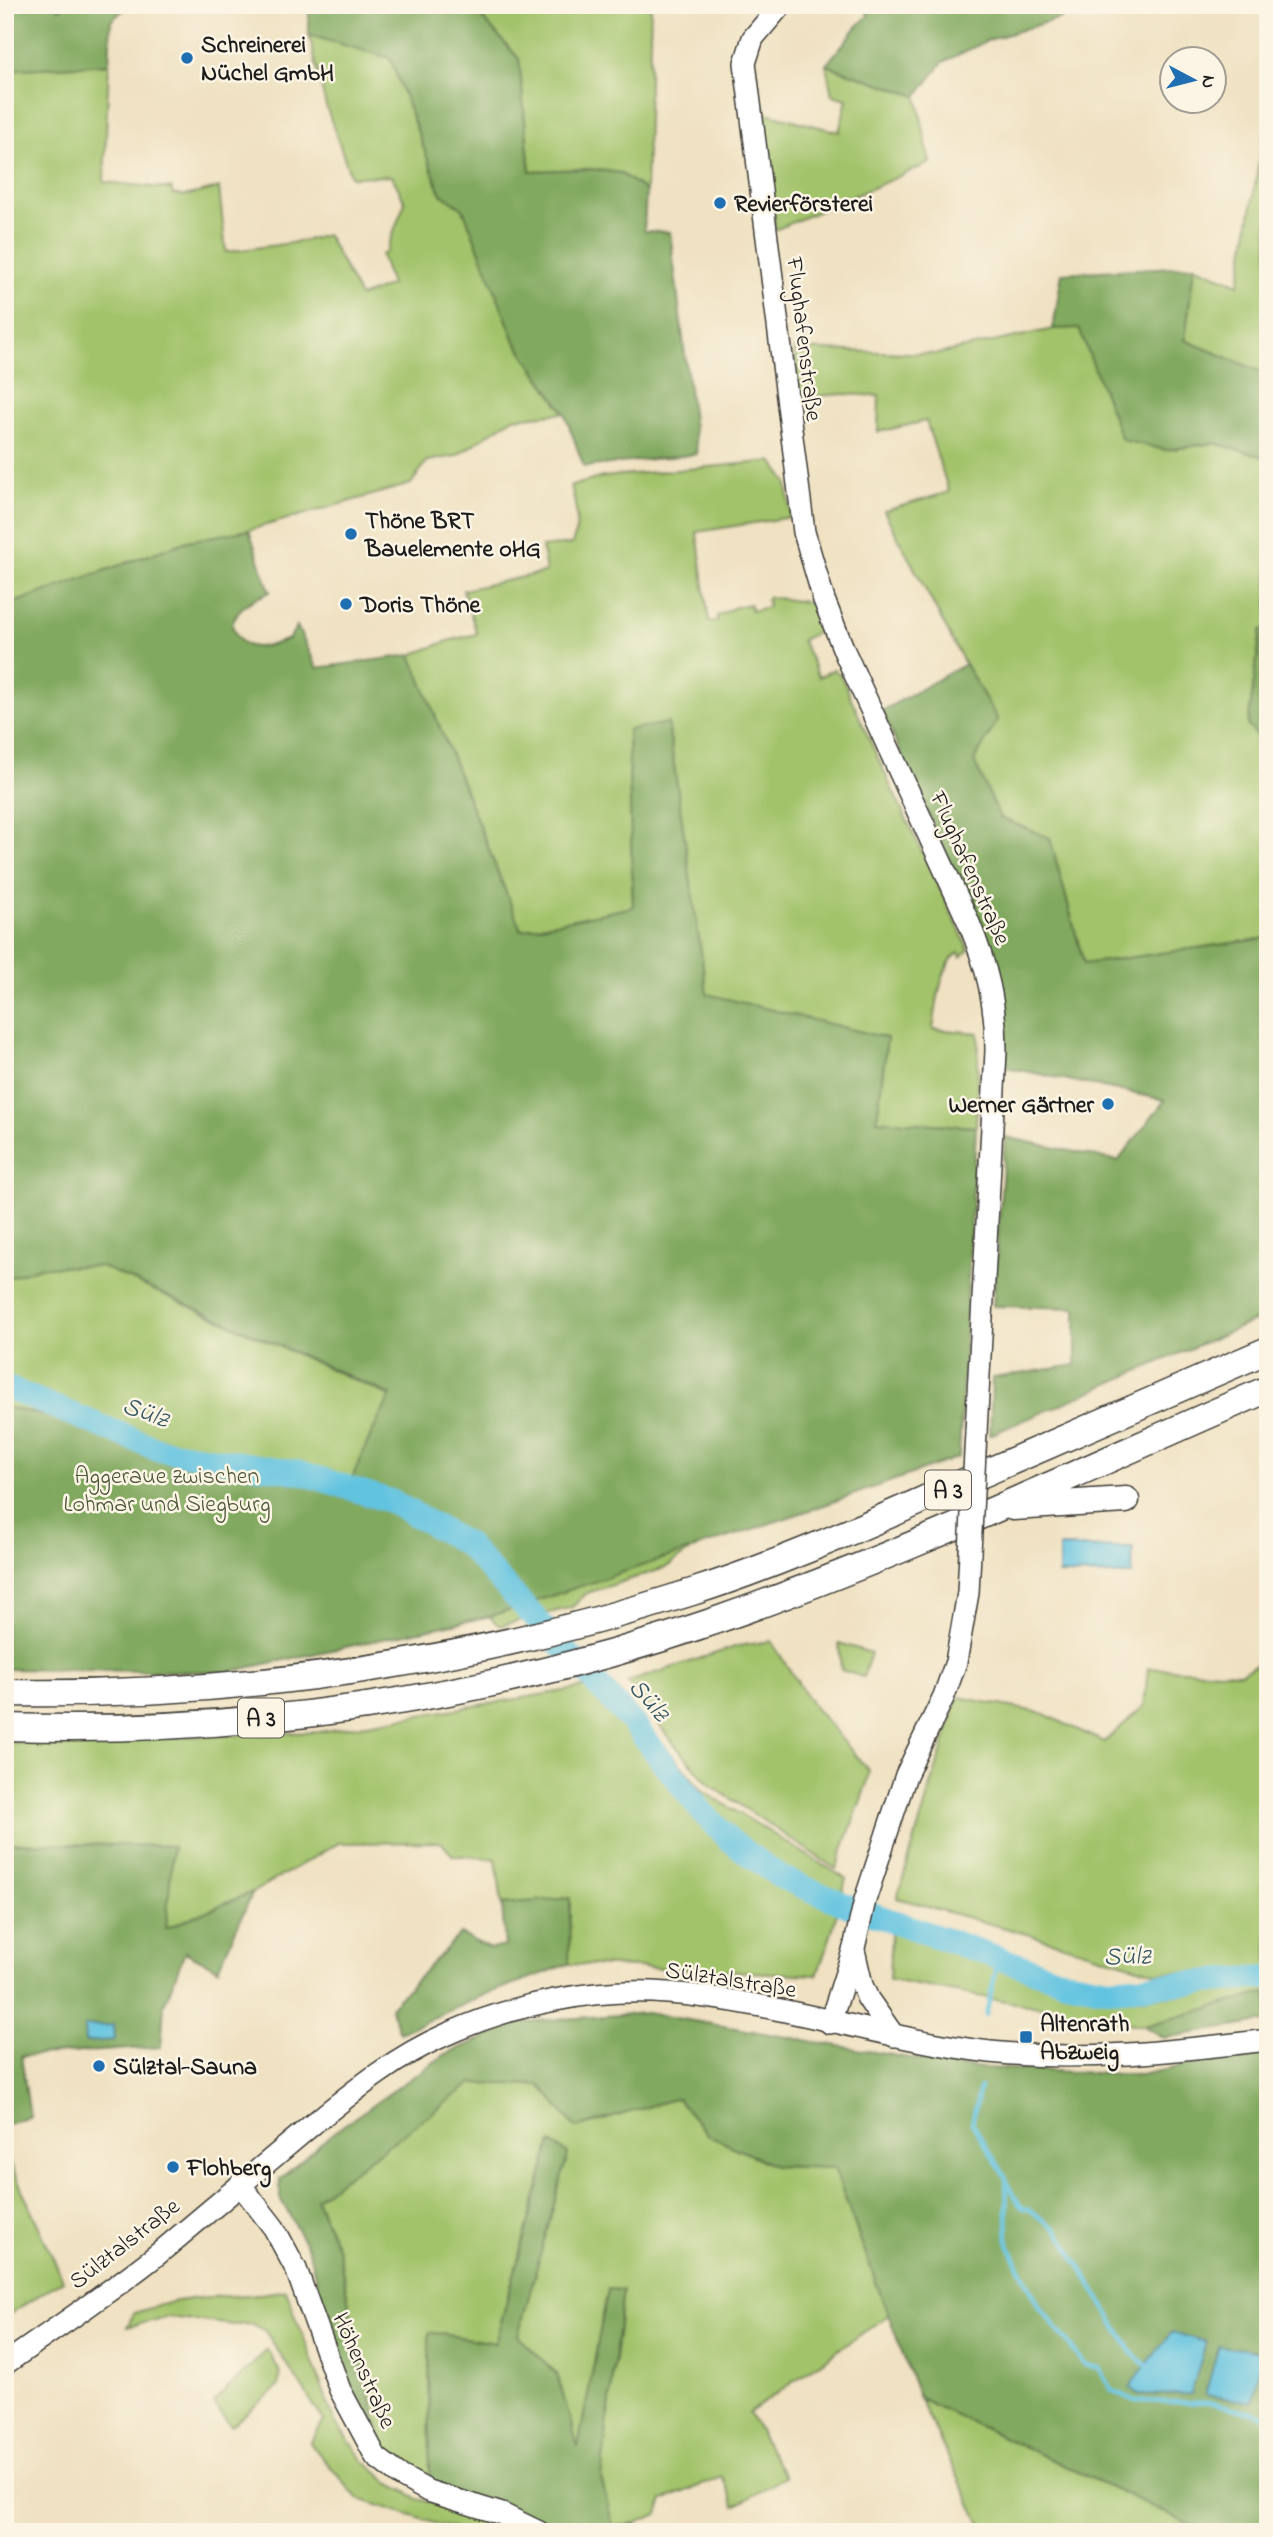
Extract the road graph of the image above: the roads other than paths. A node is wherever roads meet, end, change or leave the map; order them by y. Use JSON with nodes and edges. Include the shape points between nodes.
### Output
{"nodes":[{"id":1,"x":781,"y":5,"type":"edge"},
{"id":2,"x":1268,"y":1350,"type":"edge"},
{"id":3,"x":1268,"y":1389,"type":"edge"},
{"id":4,"x":1126,"y":1500,"type":"dead end"},
{"id":5,"x":994,"y":1508,"type":"junction"},
{"id":6,"x":5,"y":1693,"type":"edge"},
{"id":7,"x":5,"y":1727,"type":"edge"},
{"id":8,"x":856,"y":1938,"type":"junction"},
{"id":9,"x":831,"y":2023,"type":"junction"},
{"id":10,"x":894,"y":2036,"type":"junction"},
{"id":11,"x":1268,"y":2040,"type":"edge"},
{"id":12,"x":240,"y":2184,"type":"junction"},
{"id":13,"x":5,"y":2364,"type":"edge"},
{"id":14,"x":539,"y":2532,"type":"edge"}],
"edges":[{"from":1,"to":8,"type":"main road","name":"Flughafenstraße","bridge":true,"via":[[752,38],[745,63],[804,532],[841,645],[986,967],[996,1051],[968,1593],[956,1662],[906,1775]]},
{"from":2,"to":6,"type":"highway","number":"A 3","via":[[823,1544],[621,1614],[483,1649],[294,1680],[103,1693]]},
{"from":3,"to":5,"type":"highway","number":"A 3"},
{"from":4,"to":5,"type":"highway"},
{"from":5,"to":7,"type":"highway","number":"A 3","via":[[716,1620],[514,1677],[324,1711],[227,1721]]},
{"from":8,"to":9,"type":"main road"},
{"from":8,"to":10,"type":"main road","via":[[862,1985]]},
{"from":9,"to":10,"type":"main road","name":"Sülztalstraße"},
{"from":9,"to":12,"type":"main road","name":"Sülztalstraße","via":[[665,1992],[584,1996],[503,2012],[444,2035],[387,2066]]},
{"from":10,"to":11,"type":"main road","name":"Sülztalstraße","via":[[990,2052],[1080,2057]]},
{"from":12,"to":13,"type":"main road","name":"Sülztalstraße","via":[[156,2255]]},
{"from":12,"to":14,"type":"main road","name":"Höhenstraße","via":[[274,2228],[296,2269],[340,2390],[376,2457],[428,2491],[502,2514]]}]}
